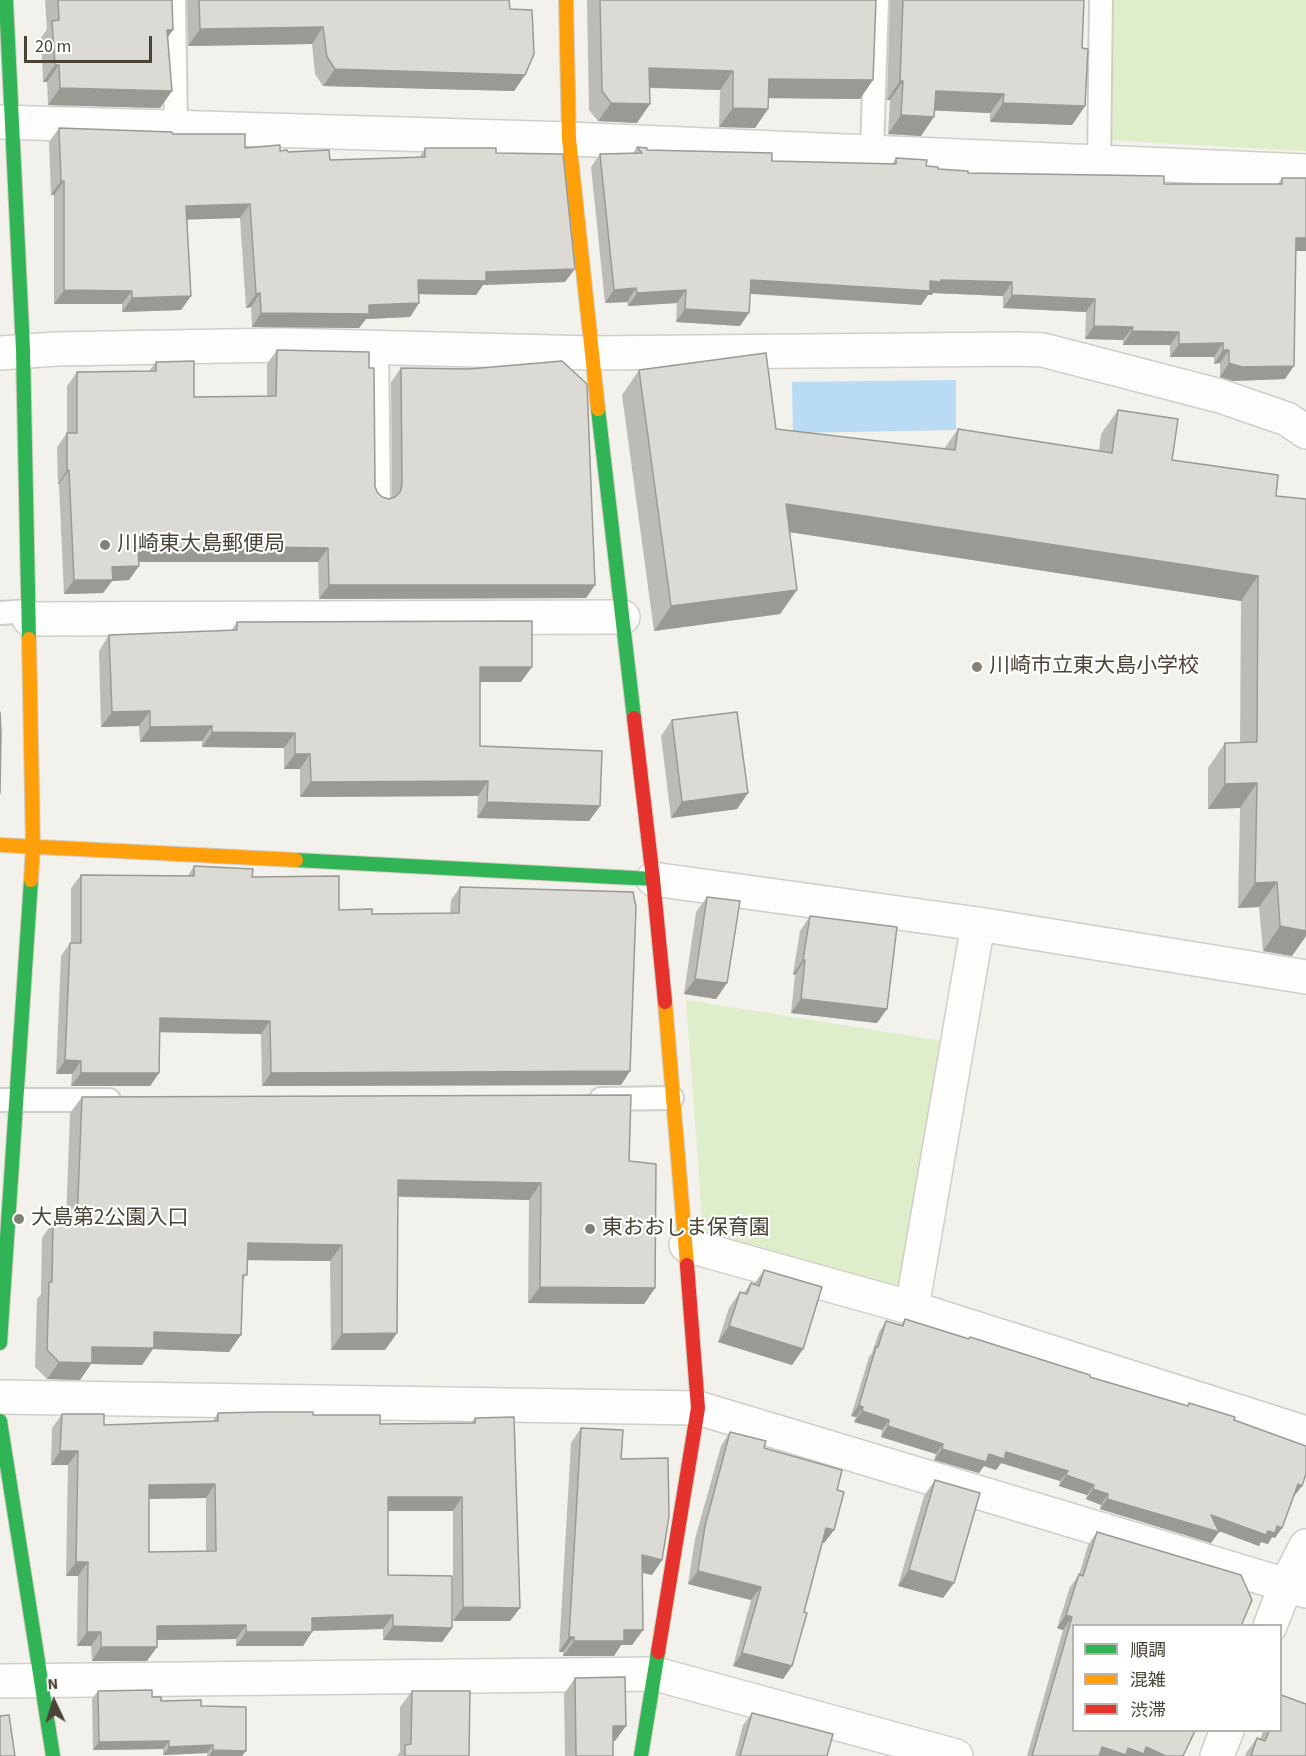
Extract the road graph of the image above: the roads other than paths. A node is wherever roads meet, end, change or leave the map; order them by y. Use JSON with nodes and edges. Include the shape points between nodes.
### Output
{"nodes":[{"id":1,"x":6,"y":0,"type":"edge"},
{"id":2,"x":174,"y":0,"type":"edge"},
{"id":3,"x":566,"y":0,"type":"edge"},
{"id":4,"x":877,"y":0,"type":"edge"},
{"id":5,"x":1101,"y":0,"type":"edge"},
{"id":6,"x":6,"y":123,"type":"edge"},
{"id":7,"x":176,"y":128,"type":"junction"},
{"id":8,"x":568,"y":139,"type":"junction"},
{"id":9,"x":873,"y":152,"type":"junction"},
{"id":10,"x":1099,"y":162,"type":"junction"},
{"id":11,"x":1306,"y":171,"type":"edge"},
{"id":12,"x":377,"y":348,"type":"junction"},
{"id":13,"x":12,"y":351,"type":"edge"},
{"id":14,"x":591,"y":354,"type":"junction"},
{"id":15,"x":1306,"y":432,"type":"edge"},
{"id":16,"x":379,"y":499,"type":"edge"},
{"id":17,"x":20,"y":614,"type":"edge"},
{"id":18,"x":623,"y":617,"type":"junction"},
{"id":19,"x":0,"y":845,"type":"edge"},
{"id":20,"x":33,"y":847,"type":"junction"},
{"id":21,"x":653,"y":879,"type":"junction"},
{"id":22,"x":978,"y":924,"type":"junction"},
{"id":23,"x":1306,"y":977,"type":"edge"},
{"id":24,"x":672,"y":1098,"type":"junction"},
{"id":25,"x":578,"y":1099,"type":"edge"},
{"id":26,"x":8,"y":1100,"type":"edge"},
{"id":27,"x":126,"y":1100,"type":"edge"},
{"id":28,"x":686,"y":1245,"type":"junction"},
{"id":29,"x":912,"y":1308,"type":"junction"},
{"id":30,"x":0,"y":1343,"type":"edge"},
{"id":31,"x":0,"y":1397,"type":"edge"},
{"id":32,"x":698,"y":1408,"type":"junction"},
{"id":33,"x":0,"y":1421,"type":"edge"},
{"id":34,"x":1306,"y":1433,"type":"edge"},
{"id":35,"x":1306,"y":1546,"type":"edge"},
{"id":36,"x":1296,"y":1588,"type":"edge"},
{"id":37,"x":1271,"y":1624,"type":"edge"},
{"id":38,"x":656,"y":1674,"type":"junction"},
{"id":39,"x":0,"y":1681,"type":"edge"},
{"id":40,"x":40,"y":1681,"type":"junction"},
{"id":41,"x":1227,"y":1732,"type":"edge"},
{"id":42,"x":53,"y":1756,"type":"edge"},
{"id":43,"x":641,"y":1756,"type":"edge"},
{"id":44,"x":956,"y":1756,"type":"edge"},
{"id":45,"x":1217,"y":1756,"type":"edge"}],
"edges":[{"from":1,"to":6,"type":"street"},
{"from":2,"to":7,"type":"lane"},
{"from":3,"to":8,"type":"street"},
{"from":4,"to":9,"type":"lane"},
{"from":5,"to":10,"type":"lane"},
{"from":6,"to":7,"type":"street"},
{"from":6,"to":13,"type":"street"},
{"from":7,"to":8,"type":"street"},
{"from":8,"to":9,"type":"street"},
{"from":8,"to":14,"type":"street"},
{"from":9,"to":10,"type":"street"},
{"from":10,"to":11,"type":"street"},
{"from":12,"to":13,"type":"street","via":[[282,345]]},
{"from":12,"to":14,"type":"street"},
{"from":12,"to":16,"type":"lane"},
{"from":13,"to":17,"type":"street"},
{"from":14,"to":15,"type":"street","via":[[1043,350],[1220,396],[1287,419]]},
{"from":14,"to":18,"type":"street"},
{"from":17,"to":18,"type":"street"},
{"from":17,"to":20,"type":"street"},
{"from":18,"to":21,"type":"street"},
{"from":19,"to":20,"type":"street"},
{"from":20,"to":21,"type":"street"},
{"from":20,"to":26,"type":"street"},
{"from":21,"to":22,"type":"street"},
{"from":21,"to":24,"type":"street"},
{"from":22,"to":23,"type":"street"},
{"from":22,"to":29,"type":"street"},
{"from":24,"to":25,"type":"lane"},
{"from":24,"to":28,"type":"street"},
{"from":26,"to":27,"type":"lane"},
{"from":26,"to":30,"type":"street"},
{"from":28,"to":29,"type":"street"},
{"from":28,"to":32,"type":"street"},
{"from":29,"to":34,"type":"street"},
{"from":31,"to":32,"type":"street"},
{"from":32,"to":36,"type":"street"},
{"from":32,"to":38,"type":"street"},
{"from":33,"to":40,"type":"street"},
{"from":35,"to":36,"type":"street"},
{"from":36,"to":37,"type":"street"},
{"from":38,"to":40,"type":"street"},
{"from":38,"to":43,"type":"street"},
{"from":38,"to":44,"type":"street"},
{"from":39,"to":40,"type":"street"},
{"from":40,"to":42,"type":"street"},
{"from":41,"to":45,"type":"street"}]}
